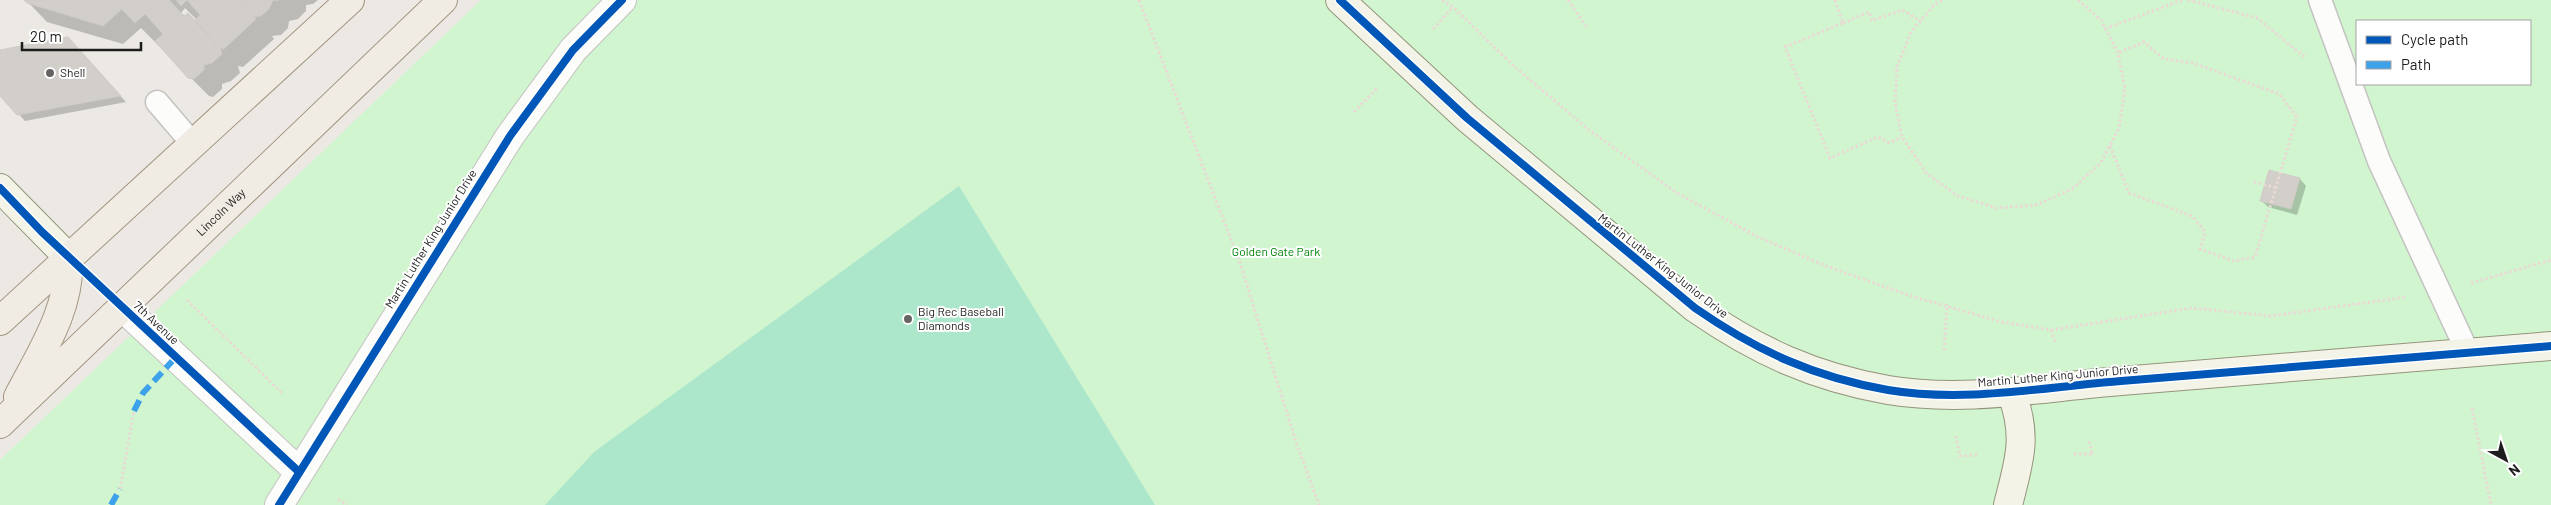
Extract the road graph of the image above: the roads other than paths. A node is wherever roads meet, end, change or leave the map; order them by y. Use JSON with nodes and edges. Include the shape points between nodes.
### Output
{"nodes":[{"id":1,"x":350,"y":0,"type":"edge"},
{"id":2,"x":443,"y":0,"type":"edge"},
{"id":3,"x":622,"y":0,"type":"edge"},
{"id":4,"x":1340,"y":0,"type":"edge"},
{"id":5,"x":2320,"y":0,"type":"edge"},
{"id":6,"x":157,"y":102,"type":"dead end"},
{"id":7,"x":192,"y":144,"type":"junction"},
{"id":8,"x":0,"y":188,"type":"edge"},
{"id":9,"x":68,"y":257,"type":"junction"},
{"id":10,"x":122,"y":307,"type":"junction"},
{"id":11,"x":0,"y":321,"type":"edge"},
{"id":12,"x":2551,"y":346,"type":"edge"},
{"id":13,"x":2468,"y":353,"type":"junction"},
{"id":14,"x":2012,"y":394,"type":"junction"},
{"id":15,"x":4,"y":420,"type":"edge"},
{"id":16,"x":298,"y":471,"type":"junction"},
{"id":17,"x":279,"y":505,"type":"edge"},
{"id":18,"x":2008,"y":505,"type":"edge"}],
"edges":[{"from":1,"to":7,"type":"main road"},
{"from":2,"to":10,"type":"main road","name":"Lincoln Way"},
{"from":3,"to":16,"type":"street","name":"Martin Luther King Junior Drive","via":[[573,50],[510,136]]},
{"from":4,"to":14,"type":"street","name":"Martin Luther King Junior Drive","via":[[1538,179],[1667,286],[1731,333],[1804,368],[1855,383],[1926,394]]},
{"from":5,"to":13,"type":"lane","via":[[2379,161]]},
{"from":6,"to":7,"type":"lane"},
{"from":7,"to":9,"type":"main road"},
{"from":8,"to":9,"type":"street"},
{"from":9,"to":11,"type":"main road"},
{"from":9,"to":15,"type":"main road","via":[[69,273],[52,332]]},
{"from":10,"to":15,"type":"main road","name":"Lincoln Way"},
{"from":10,"to":16,"type":"street","name":"7th Avenue"},
{"from":12,"to":13,"type":"street","name":"Martin Luther King Junior Drive"},
{"from":13,"to":14,"type":"street","name":"Martin Luther King Junior Drive","via":[[2092,383]]},
{"from":14,"to":18,"type":"street","via":[[2020,414],[2022,433]]},
{"from":16,"to":17,"type":"street","name":"Martin Luther King Junior Drive"}]}
